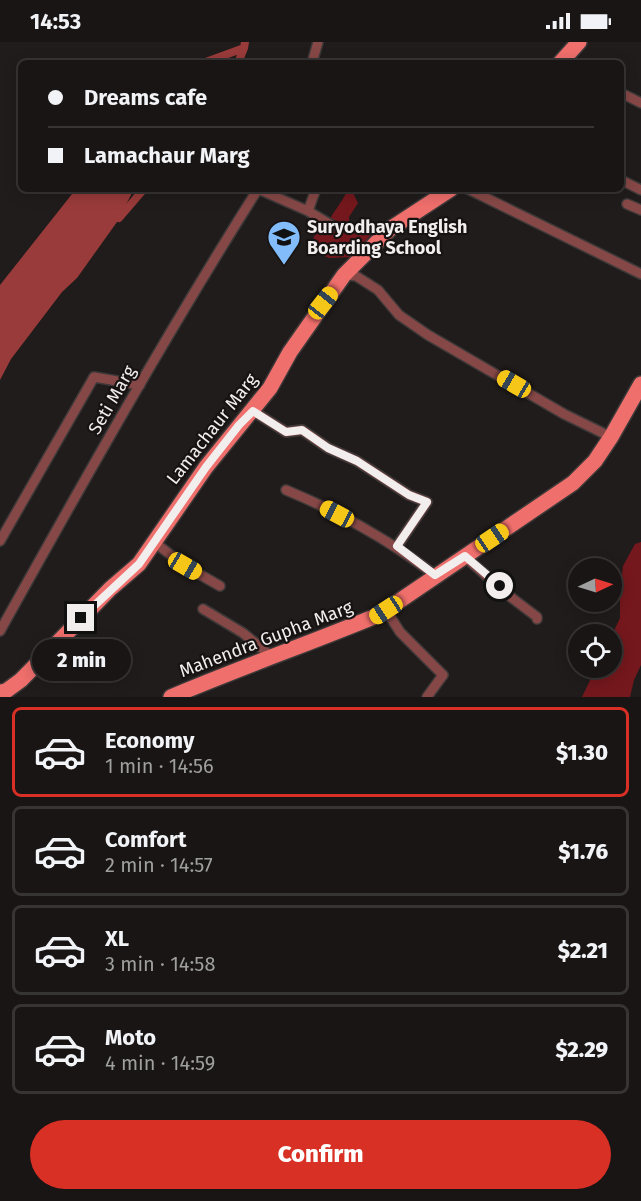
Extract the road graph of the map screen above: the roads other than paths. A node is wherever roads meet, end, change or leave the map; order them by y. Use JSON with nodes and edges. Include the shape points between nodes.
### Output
{"nodes":[{"id":1,"x":318,"y":42,"type":"edge"},
{"id":2,"x":579,"y":42,"type":"edge"},
{"id":3,"x":313,"y":60,"type":"edge"},
{"id":4,"x":563,"y":60,"type":"edge"},
{"id":5,"x":624,"y":94,"type":"edge"},
{"id":6,"x":641,"y":103,"type":"edge"},
{"id":7,"x":624,"y":182,"type":"edge"},
{"id":8,"x":641,"y":190,"type":"edge"},
{"id":9,"x":256,"y":192,"type":"edge"},
{"id":10,"x":265,"y":192,"type":"edge"},
{"id":11,"x":315,"y":192,"type":"edge"},
{"id":12,"x":446,"y":192,"type":"edge"},
{"id":13,"x":474,"y":192,"type":"edge"},
{"id":14,"x":627,"y":204,"type":"dead end"},
{"id":15,"x":641,"y":210,"type":"edge"},
{"id":16,"x":308,"y":211,"type":"junction"},
{"id":17,"x":333,"y":226,"type":"dead end"},
{"id":18,"x":641,"y":274,"type":"edge"},
{"id":19,"x":344,"y":275,"type":"junction"},
{"id":20,"x":641,"y":384,"type":"edge"},
{"id":21,"x":140,"y":385,"type":"junction"},
{"id":22,"x":253,"y":411,"type":"junction"},
{"id":23,"x":611,"y":437,"type":"junction"},
{"id":24,"x":286,"y":490,"type":"dead end"},
{"id":25,"x":0,"y":541,"type":"edge"},
{"id":26,"x":154,"y":542,"type":"junction"},
{"id":27,"x":397,"y":546,"type":"junction"},
{"id":28,"x":465,"y":556,"type":"junction"},
{"id":29,"x":435,"y":575,"type":"junction"},
{"id":30,"x":220,"y":586,"type":"dead end"},
{"id":31,"x":203,"y":609,"type":"dead end"},
{"id":32,"x":386,"y":610,"type":"junction"},
{"id":33,"x":537,"y":619,"type":"dead end"},
{"id":34,"x":0,"y":631,"type":"edge"},
{"id":35,"x":270,"y":656,"type":"junction"},
{"id":36,"x":0,"y":692,"type":"edge"},
{"id":37,"x":171,"y":697,"type":"edge"},
{"id":38,"x":428,"y":697,"type":"edge"}],
"edges":[{"from":1,"to":3,"type":"street"},
{"from":2,"to":4,"type":"main road"},
{"from":5,"to":6,"type":"street"},
{"from":7,"to":8,"type":"street"},
{"from":9,"to":21,"type":"street","name":"Seti Marg"},
{"from":10,"to":16,"type":"street"},
{"from":11,"to":16,"type":"street"},
{"from":12,"to":19,"type":"main road","name":"Lamachaur Marg","via":[[390,229]]},
{"from":13,"to":18,"type":"street"},
{"from":14,"to":15,"type":"street"},
{"from":16,"to":17,"type":"street"},
{"from":19,"to":22,"type":"main road","name":"Lamachaur Marg"},
{"from":19,"to":23,"type":"street","via":[[356,276],[378,290],[399,315],[428,335]]},
{"from":20,"to":23,"type":"main road","name":"Mahendra Gupha Marg"},
{"from":21,"to":25,"type":"street","via":[[94,377]]},
{"from":21,"to":34,"type":"street","name":"Seti Marg"},
{"from":22,"to":26,"type":"main road","name":"Lamachaur Marg","via":[[212,459]]},
{"from":22,"to":27,"type":"street","via":[[286,432],[302,430],[427,502]]},
{"from":23,"to":28,"type":"main road","name":"Mahendra Gupha Marg","via":[[573,483]]},
{"from":24,"to":27,"type":"street"},
{"from":26,"to":30,"type":"street"},
{"from":26,"to":36,"type":"main road","name":"Lamachaur Marg","via":[[139,564],[21,680]]},
{"from":27,"to":29,"type":"street"},
{"from":28,"to":29,"type":"main road","name":"Mahendra Gupha Marg"},
{"from":28,"to":33,"type":"street"},
{"from":29,"to":32,"type":"main road","name":"Mahendra Gupha Marg"},
{"from":31,"to":35,"type":"street","via":[[243,633]]},
{"from":32,"to":35,"type":"main road","name":"Mahendra Gupha Marg"},
{"from":32,"to":38,"type":"street","via":[[400,632],[443,675]]},
{"from":35,"to":37,"type":"main road","name":"Mahendra Gupha Marg"}]}
